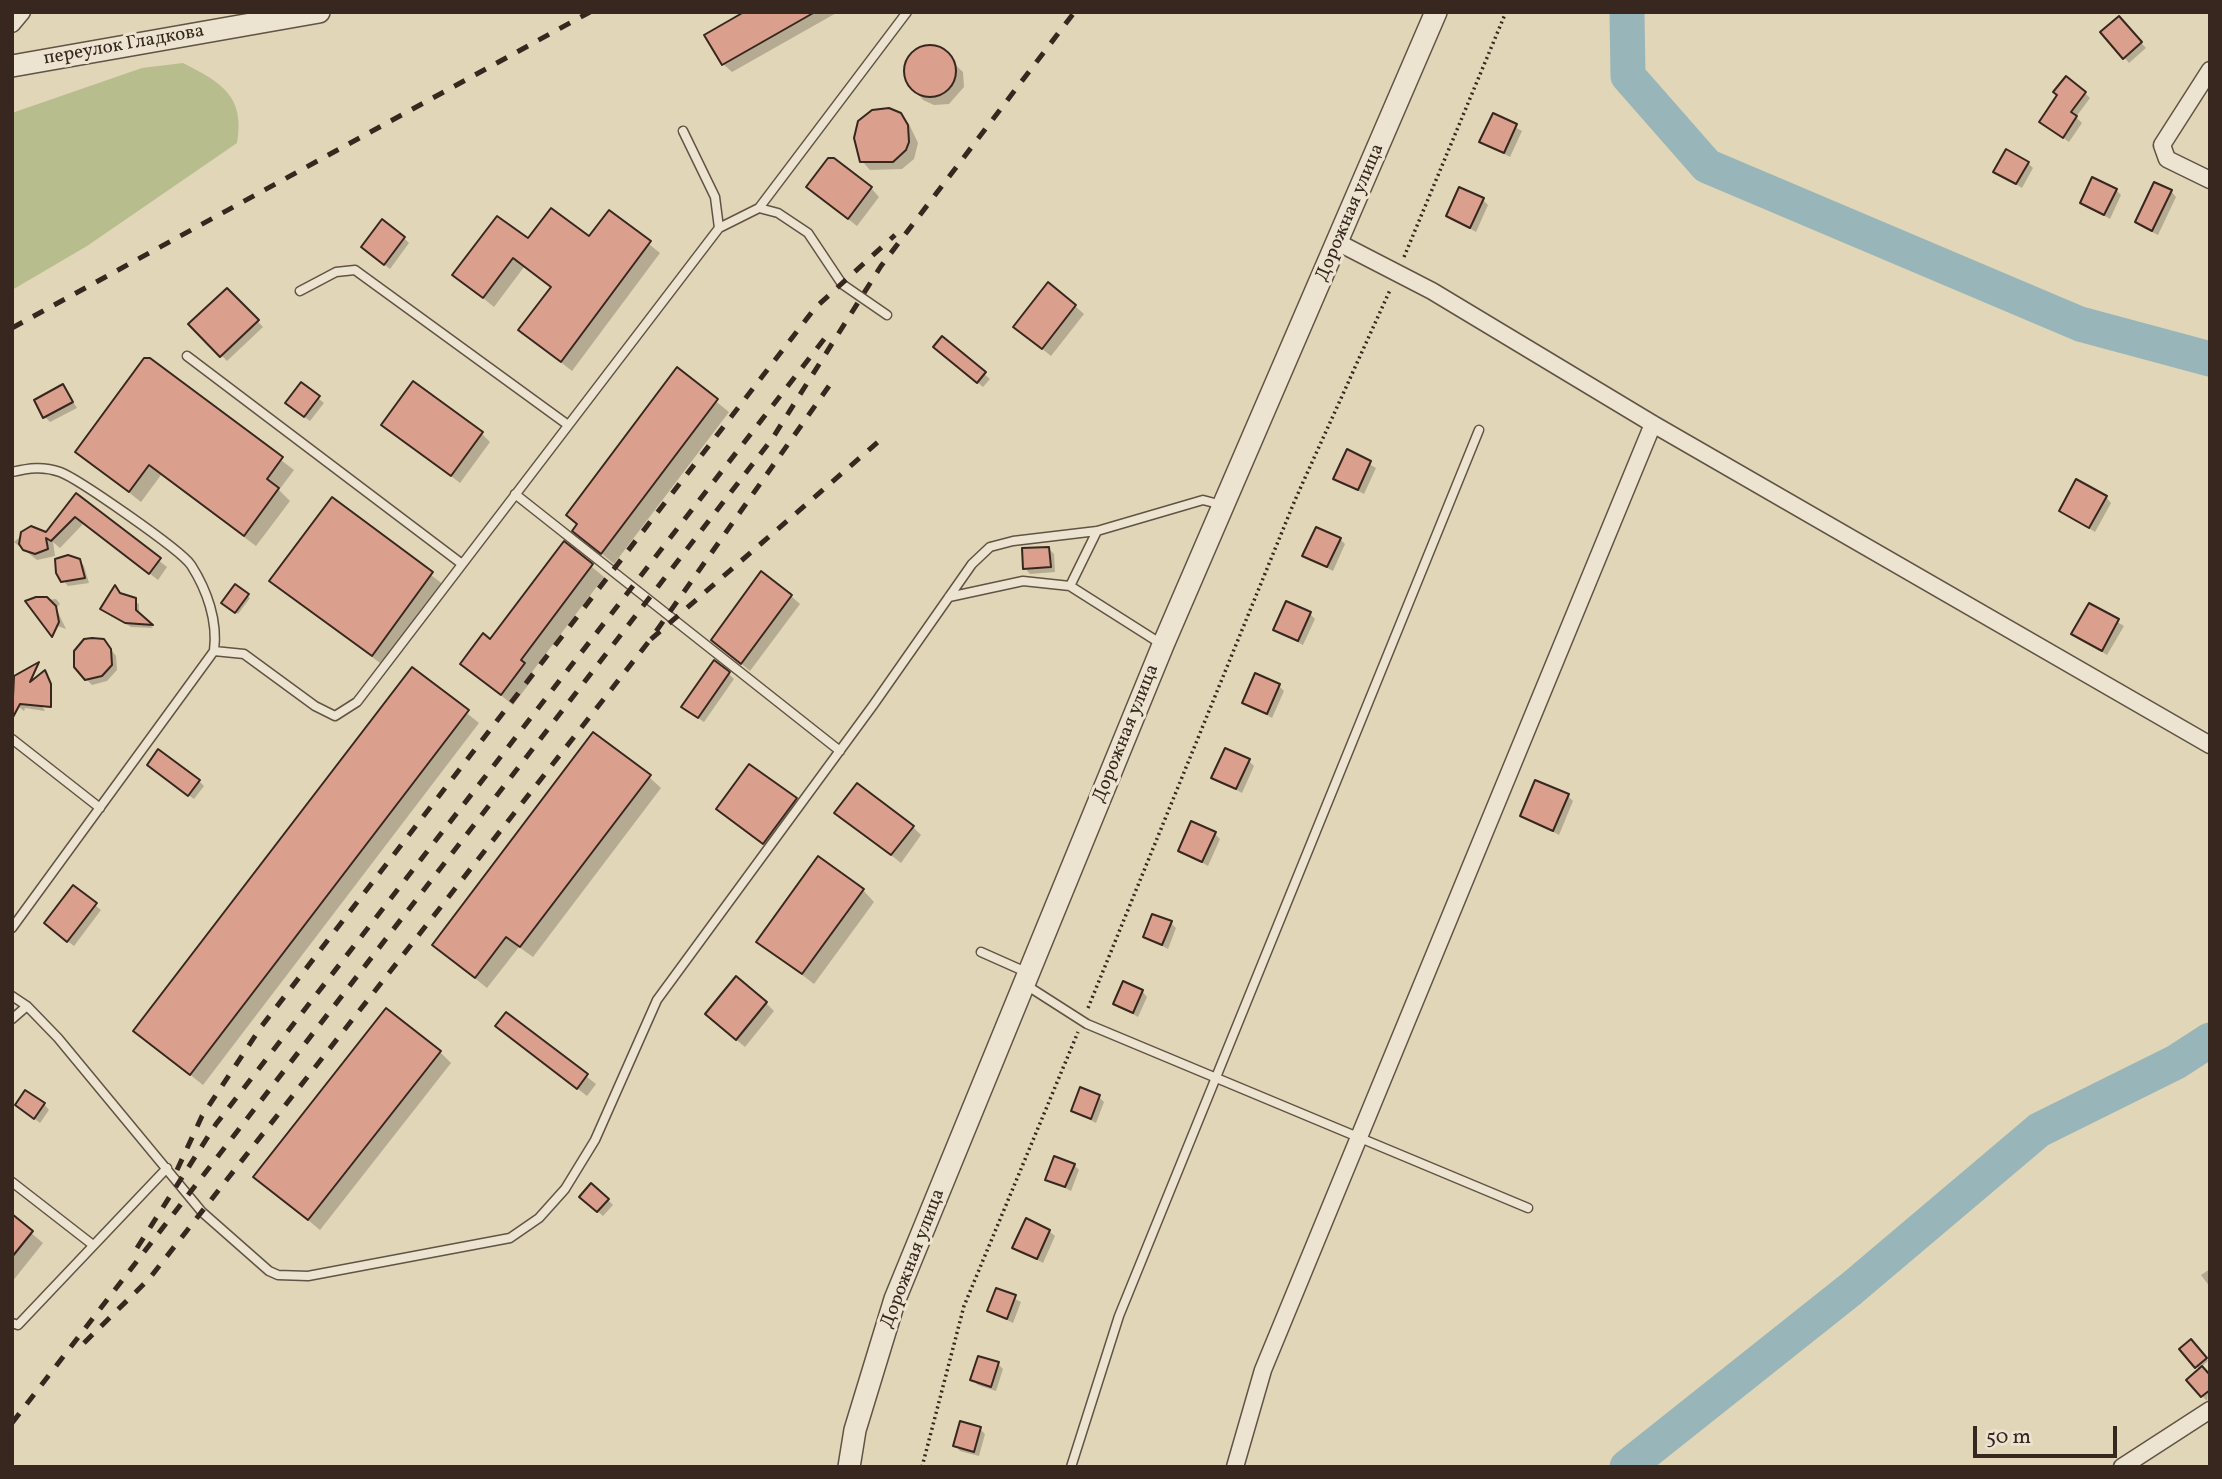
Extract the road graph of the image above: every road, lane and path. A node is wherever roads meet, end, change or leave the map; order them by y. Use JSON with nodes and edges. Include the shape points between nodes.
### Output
{"nodes":[{"id":1,"x":22,"y":12,"type":"edge"},
{"id":2,"x":319,"y":12,"type":"edge"},
{"id":3,"x":906,"y":12,"type":"edge"},
{"id":4,"x":1436,"y":12,"type":"edge"},
{"id":5,"x":1506,"y":12,"type":"edge"},
{"id":6,"x":12,"y":24,"type":"edge"},
{"id":7,"x":12,"y":66,"type":"edge"},
{"id":8,"x":2210,"y":70,"type":"edge"},
{"id":9,"x":683,"y":131,"type":"dead end"},
{"id":10,"x":2210,"y":180,"type":"edge"},
{"id":11,"x":759,"y":208,"type":"junction"},
{"id":12,"x":719,"y":228,"type":"junction"},
{"id":13,"x":1339,"y":243,"type":"junction"},
{"id":14,"x":1397,"y":274,"type":"junction"},
{"id":15,"x":300,"y":291,"type":"dead end"},
{"id":16,"x":887,"y":315,"type":"dead end"},
{"id":17,"x":187,"y":356,"type":"dead end"},
{"id":18,"x":1653,"y":424,"type":"junction"},
{"id":19,"x":568,"y":425,"type":"junction"},
{"id":20,"x":1479,"y":430,"type":"dead end"},
{"id":21,"x":12,"y":472,"type":"edge"},
{"id":22,"x":515,"y":494,"type":"junction"},
{"id":23,"x":1222,"y":505,"type":"junction"},
{"id":24,"x":1097,"y":531,"type":"junction"},
{"id":25,"x":462,"y":564,"type":"junction"},
{"id":26,"x":1070,"y":586,"type":"junction"},
{"id":27,"x":949,"y":597,"type":"junction"},
{"id":28,"x":1163,"y":645,"type":"junction"},
{"id":29,"x":214,"y":651,"type":"junction"},
{"id":30,"x":12,"y":739,"type":"edge"},
{"id":31,"x":2210,"y":745,"type":"edge"},
{"id":32,"x":840,"y":751,"type":"junction"},
{"id":33,"x":100,"y":808,"type":"junction"},
{"id":34,"x":12,"y":928,"type":"edge"},
{"id":35,"x":981,"y":952,"type":"dead end"},
{"id":36,"x":1028,"y":979,"type":"junction"},
{"id":37,"x":12,"y":996,"type":"edge"},
{"id":38,"x":27,"y":1006,"type":"junction"},
{"id":39,"x":12,"y":1019,"type":"edge"},
{"id":40,"x":1083,"y":1021,"type":"junction"},
{"id":41,"x":1213,"y":1079,"type":"junction"},
{"id":42,"x":1359,"y":1136,"type":"junction"},
{"id":43,"x":167,"y":1168,"type":"junction"},
{"id":44,"x":12,"y":1182,"type":"edge"},
{"id":45,"x":1528,"y":1208,"type":"dead end"},
{"id":46,"x":93,"y":1245,"type":"junction"},
{"id":47,"x":12,"y":1323,"type":"edge"},
{"id":48,"x":2210,"y":1410,"type":"edge"},
{"id":49,"x":849,"y":1467,"type":"edge"},
{"id":50,"x":922,"y":1467,"type":"edge"},
{"id":51,"x":1071,"y":1467,"type":"edge"},
{"id":52,"x":1235,"y":1467,"type":"edge"},
{"id":53,"x":2122,"y":1467,"type":"edge"}],
"edges":[{"from":1,"to":6,"type":"street"},
{"from":2,"to":7,"type":"street","name":"переулок Гладкова"},
{"from":3,"to":11,"type":"lane"},
{"from":4,"to":13,"type":"street","name":"Дорожная улица"},
{"from":5,"to":14,"type":"path"},
{"from":8,"to":10,"type":"street","via":[[2162,145],[2167,159]]},
{"from":9,"to":12,"type":"lane","via":[[715,197]]},
{"from":11,"to":12,"type":"lane"},
{"from":11,"to":16,"type":"lane","via":[[778,213],[808,233],[842,284]]},
{"from":12,"to":19,"type":"lane"},
{"from":13,"to":14,"type":"street"},
{"from":13,"to":23,"type":"street","name":"Дорожная улица"},
{"from":14,"to":18,"type":"street"},
{"from":14,"to":40,"type":"path","via":[[1295,500]]},
{"from":15,"to":19,"type":"lane","via":[[336,272],[355,270]]},
{"from":17,"to":25,"type":"lane"},
{"from":18,"to":31,"type":"street"},
{"from":18,"to":42,"type":"street"},
{"from":19,"to":22,"type":"lane"},
{"from":20,"to":41,"type":"lane"},
{"from":21,"to":29,"type":"lane","via":[[36,466],[62,472],[189,562],[217,630]]},
{"from":22,"to":25,"type":"lane"},
{"from":22,"to":32,"type":"lane"},
{"from":23,"to":24,"type":"lane","via":[[1203,500]]},
{"from":23,"to":28,"type":"street","name":"Дорожная улица"},
{"from":24,"to":26,"type":"lane"},
{"from":24,"to":27,"type":"lane","via":[[990,547]]},
{"from":25,"to":29,"type":"lane","via":[[357,702],[335,716],[243,654]]},
{"from":26,"to":27,"type":"lane","via":[[1023,581]]},
{"from":26,"to":28,"type":"lane"},
{"from":27,"to":32,"type":"lane"},
{"from":28,"to":36,"type":"street","name":"Дорожная улица"},
{"from":29,"to":33,"type":"lane"},
{"from":30,"to":33,"type":"lane"},
{"from":32,"to":43,"type":"lane","via":[[657,1000],[595,1140],[565,1189],[539,1218],[510,1238],[308,1276],[278,1275],[261,1266],[202,1212]]},
{"from":33,"to":34,"type":"lane"},
{"from":35,"to":36,"type":"lane"},
{"from":36,"to":40,"type":"lane"},
{"from":36,"to":49,"type":"street","name":"Дорожная улица","via":[[895,1299],[855,1430]]},
{"from":37,"to":38,"type":"lane"},
{"from":38,"to":39,"type":"lane"},
{"from":38,"to":43,"type":"lane"},
{"from":40,"to":41,"type":"lane"},
{"from":40,"to":50,"type":"path","via":[[964,1306]]},
{"from":41,"to":42,"type":"lane"},
{"from":41,"to":51,"type":"lane","via":[[1119,1316]]},
{"from":42,"to":45,"type":"lane"},
{"from":42,"to":52,"type":"street","via":[[1263,1370]]},
{"from":43,"to":46,"type":"lane"},
{"from":44,"to":46,"type":"lane"},
{"from":46,"to":47,"type":"lane","via":[[18,1325]]},
{"from":48,"to":53,"type":"street"}]}
